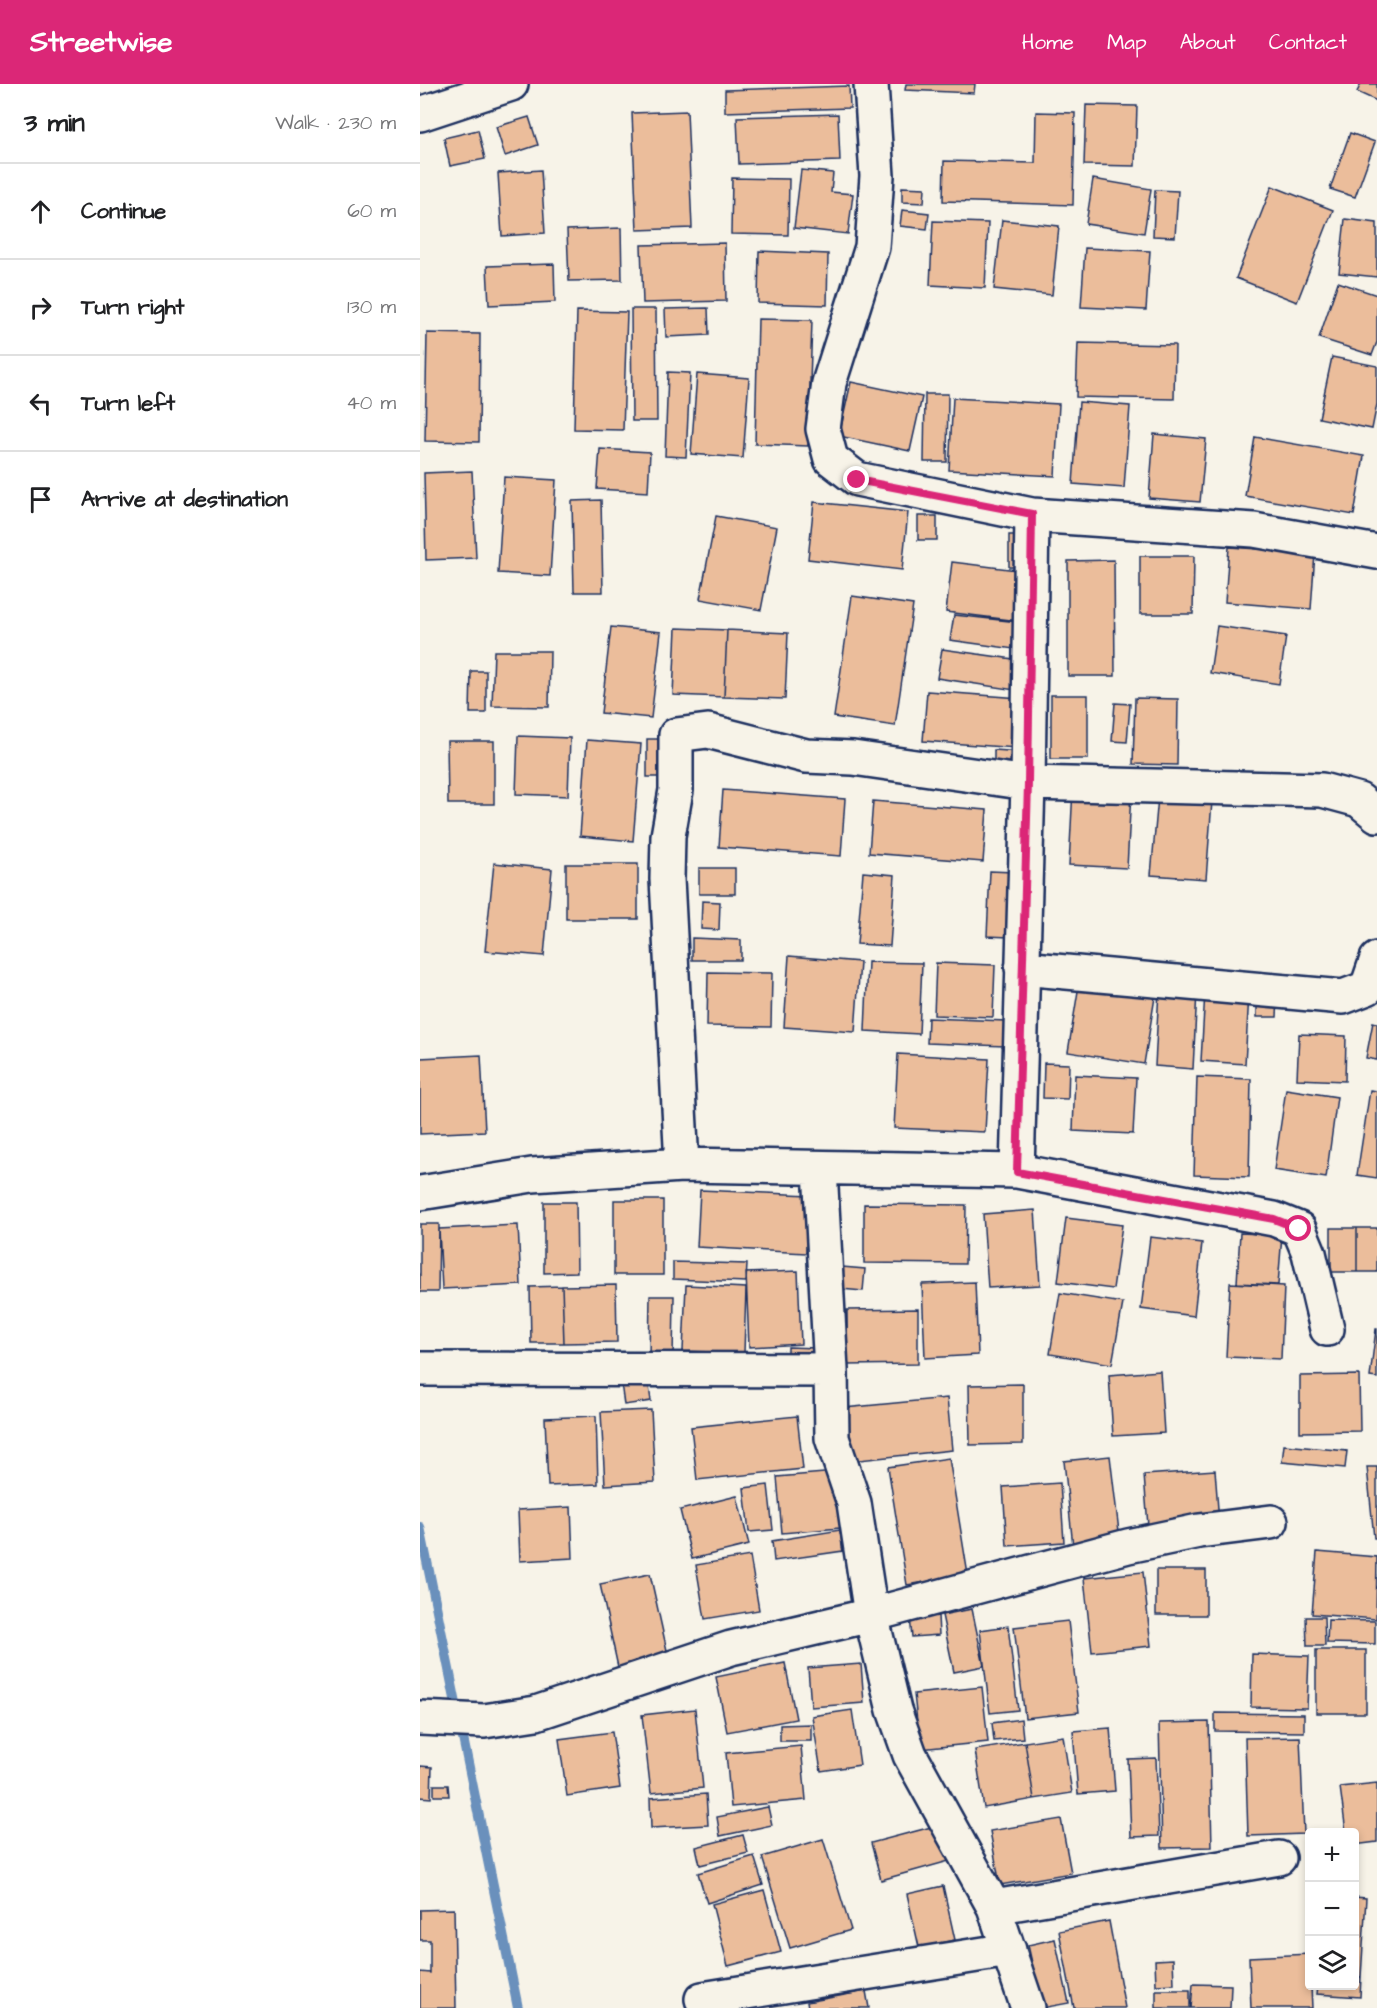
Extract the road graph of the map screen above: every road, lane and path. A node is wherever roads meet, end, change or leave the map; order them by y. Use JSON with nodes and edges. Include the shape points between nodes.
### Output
{"nodes":[{"id":1,"x":511,"y":84,"type":"edge"},
{"id":2,"x":871,"y":84,"type":"edge"},
{"id":3,"x":420,"y":114,"type":"edge"},
{"id":4,"x":1032,"y":514,"type":"junction"},
{"id":5,"x":1377,"y":552,"type":"edge"},
{"id":6,"x":1028,"y":783,"type":"junction"},
{"id":7,"x":1377,"y":815,"type":"edge"},
{"id":8,"x":1377,"y":959,"type":"edge"},
{"id":9,"x":1022,"y":968,"type":"junction"},
{"id":10,"x":682,"y":1165,"type":"junction"},
{"id":11,"x":820,"y":1169,"type":"junction"},
{"id":12,"x":1017,"y":1172,"type":"junction"},
{"id":13,"x":420,"y":1193,"type":"edge"},
{"id":14,"x":1327,"y":1329,"type":"dead end"},
{"id":15,"x":420,"y":1369,"type":"edge"},
{"id":16,"x":831,"y":1370,"type":"junction"},
{"id":17,"x":1271,"y":1522,"type":"dead end"},
{"id":18,"x":871,"y":1615,"type":"junction"},
{"id":19,"x":420,"y":1718,"type":"edge"},
{"id":20,"x":1279,"y":1858,"type":"dead end"},
{"id":21,"x":994,"y":1907,"type":"junction"},
{"id":22,"x":1009,"y":1950,"type":"junction"},
{"id":23,"x":702,"y":1999,"type":"dead end"},
{"id":24,"x":1028,"y":2008,"type":"edge"}],
"edges":[{"from":1,"to":3,"type":"street"},
{"from":2,"to":4,"type":"street","via":[[877,176],[872,247],[829,383],[823,429],[831,459],[857,480]]},
{"from":4,"to":5,"type":"street","via":[[1254,530]]},
{"from":4,"to":6,"type":"street"},
{"from":6,"to":7,"type":"street","via":[[1322,790],[1359,800]]},
{"from":6,"to":9,"type":"street"},
{"from":6,"to":10,"type":"street","via":[[853,758],[806,756],[708,732],[676,735],[676,790],[668,836],[667,879]]},
{"from":8,"to":9,"type":"street","via":[[1367,988],[1343,997]]},
{"from":9,"to":12,"type":"street"},
{"from":10,"to":11,"type":"street"},
{"from":10,"to":13,"type":"street","via":[[532,1175]]},
{"from":11,"to":12,"type":"street"},
{"from":11,"to":16,"type":"street"},
{"from":12,"to":14,"type":"street","via":[[1274,1219],[1299,1229],[1309,1253]]},
{"from":15,"to":16,"type":"street"},
{"from":16,"to":18,"type":"street","via":[[832,1438],[854,1503]]},
{"from":17,"to":18,"type":"street","via":[[1199,1531],[1128,1546]]},
{"from":18,"to":19,"type":"street","via":[[731,1648],[536,1713],[484,1720]]},
{"from":18,"to":21,"type":"street","via":[[894,1710],[910,1755]]},
{"from":20,"to":21,"type":"street"},
{"from":21,"to":22,"type":"street"},
{"from":22,"to":23,"type":"street"},
{"from":22,"to":24,"type":"street"}]}
